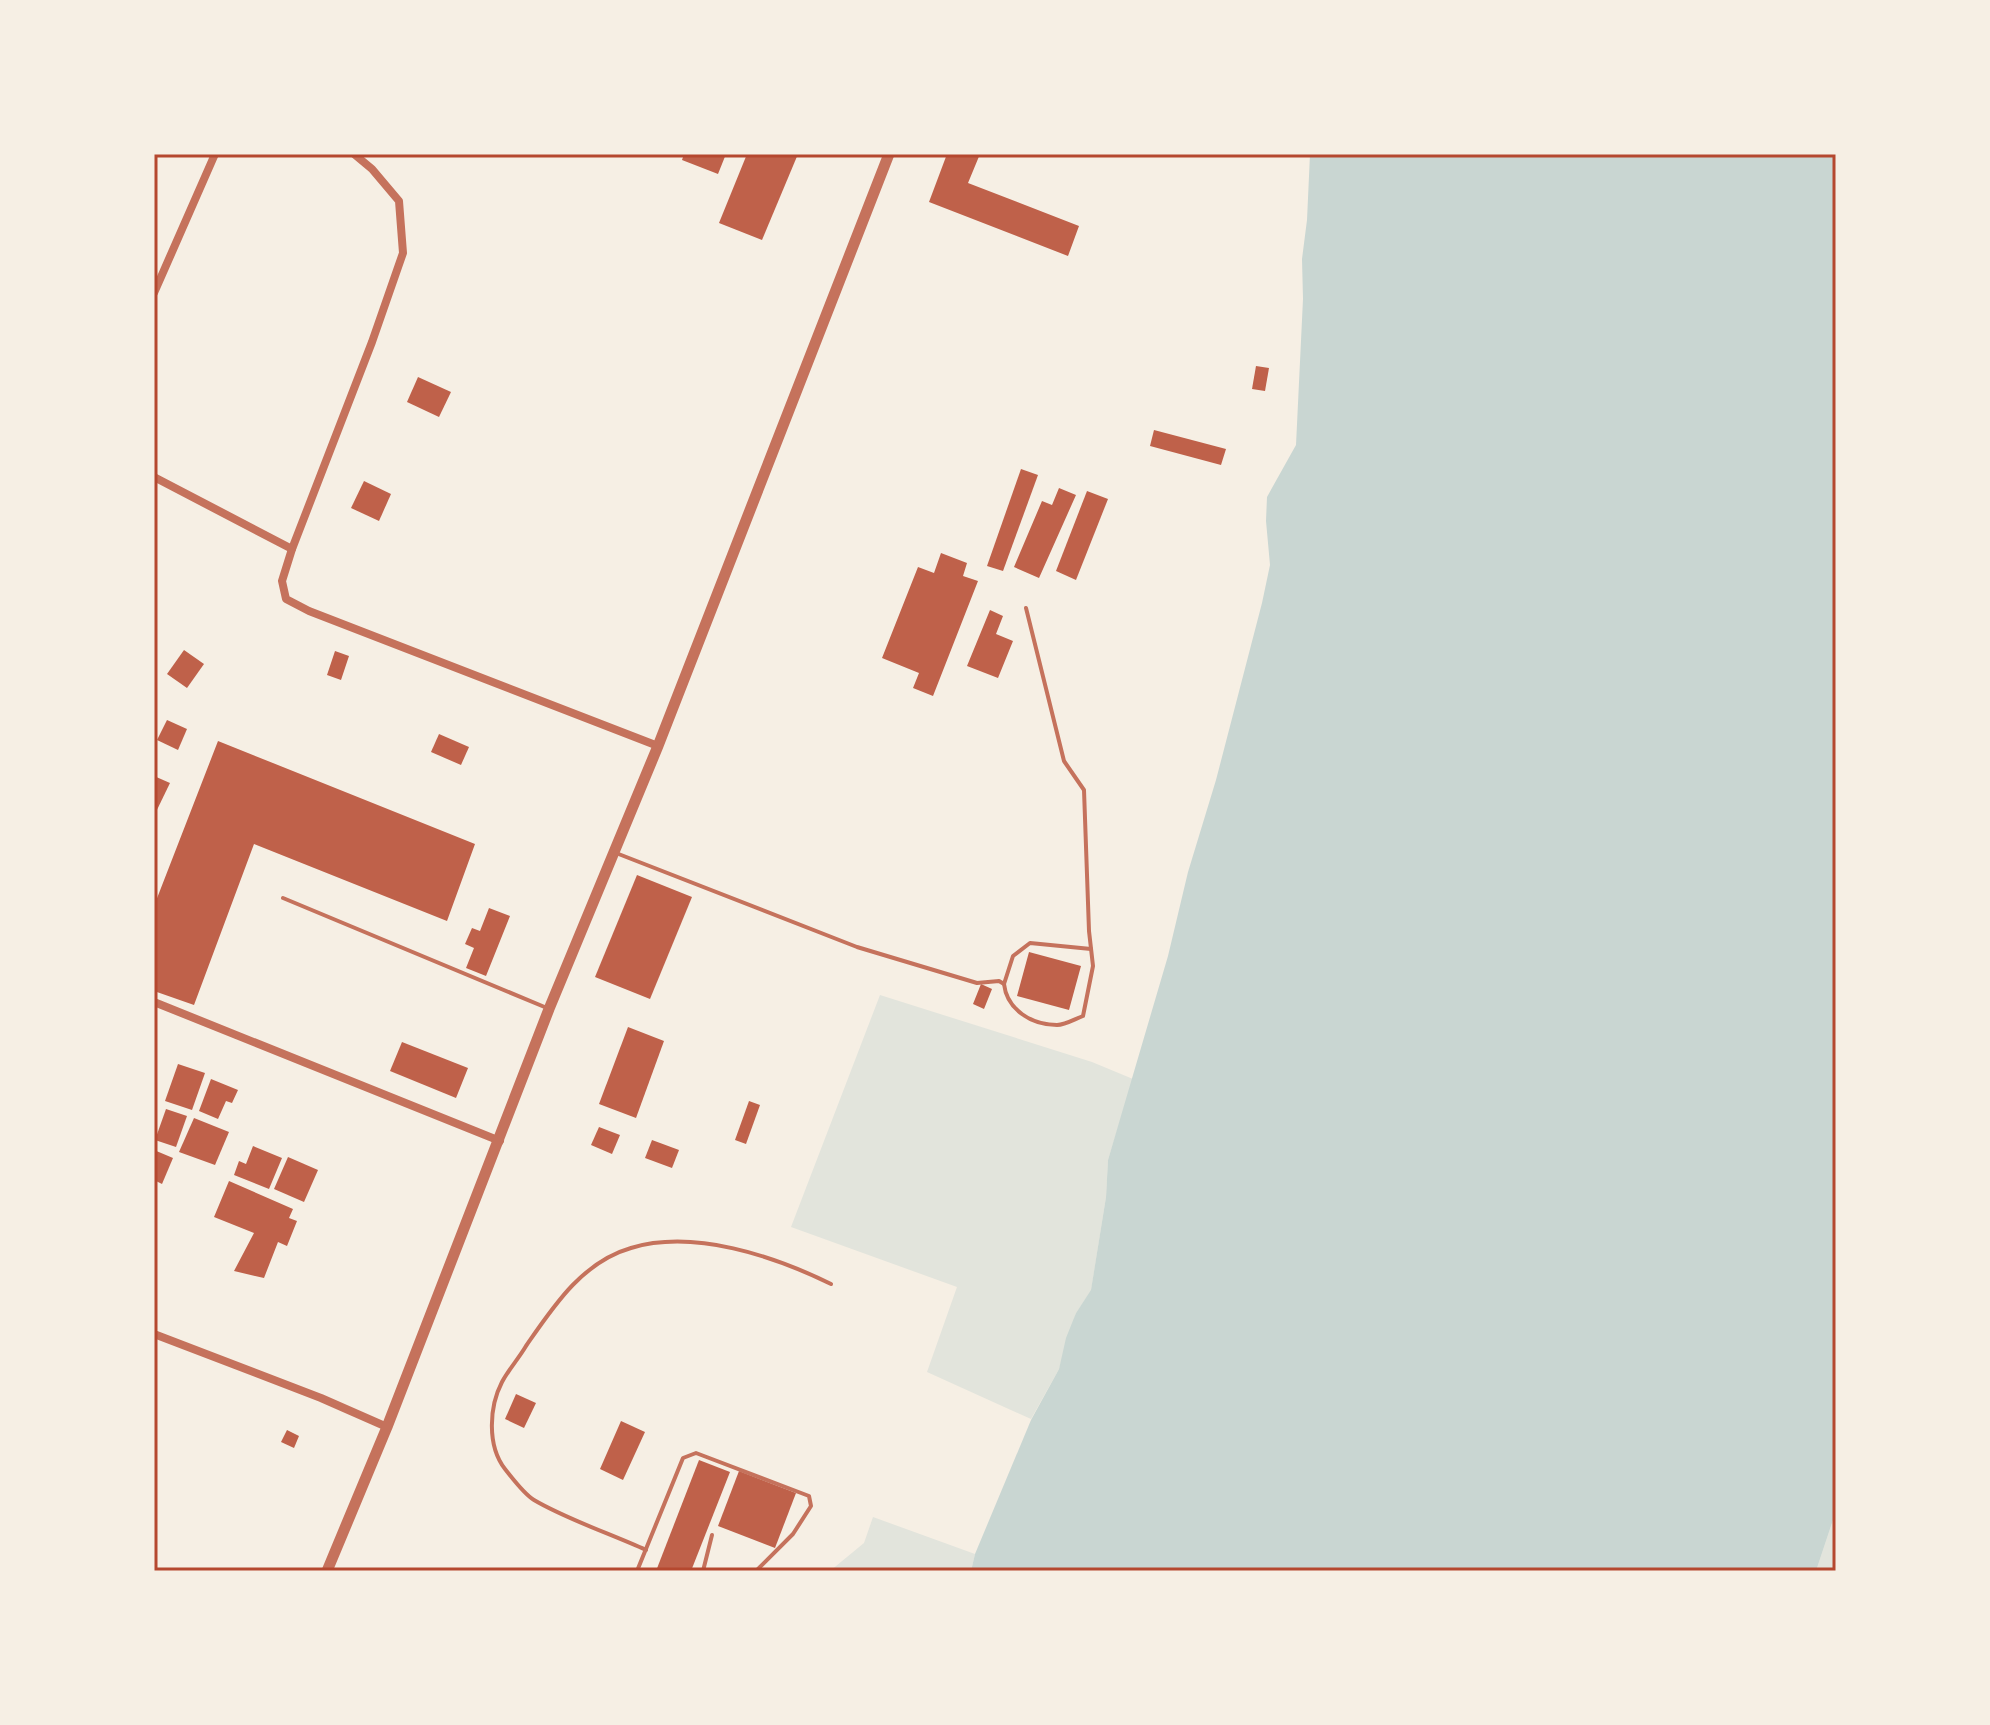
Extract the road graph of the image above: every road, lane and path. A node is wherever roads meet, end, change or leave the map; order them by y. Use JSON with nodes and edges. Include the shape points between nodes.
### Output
{"nodes":[{"id":1,"x":215,"y":154,"type":"edge"},
{"id":2,"x":354,"y":154,"type":"edge"},
{"id":3,"x":889,"y":154,"type":"edge"},
{"id":4,"x":154,"y":293,"type":"edge"},
{"id":5,"x":154,"y":477,"type":"edge"},
{"id":6,"x":292,"y":549,"type":"junction"},
{"id":7,"x":1026,"y":608,"type":"dead end"},
{"id":8,"x":658,"y":746,"type":"junction"},
{"id":9,"x":614,"y":852,"type":"junction"},
{"id":10,"x":283,"y":898,"type":"dead end"},
{"id":11,"x":1091,"y":949,"type":"junction"},
{"id":12,"x":1004,"y":984,"type":"junction"},
{"id":13,"x":154,"y":1002,"type":"edge"},
{"id":14,"x":549,"y":1009,"type":"junction"},
{"id":15,"x":500,"y":1141,"type":"junction"},
{"id":16,"x":831,"y":1284,"type":"dead end"},
{"id":17,"x":154,"y":1334,"type":"edge"},
{"id":18,"x":387,"y":1427,"type":"junction"},
{"id":19,"x":712,"y":1535,"type":"dead end"},
{"id":20,"x":646,"y":1550,"type":"junction"},
{"id":21,"x":327,"y":1571,"type":"edge"},
{"id":22,"x":637,"y":1571,"type":"edge"},
{"id":23,"x":703,"y":1571,"type":"edge"},
{"id":24,"x":756,"y":1571,"type":"edge"}],
"edges":[{"from":1,"to":4,"type":"street"},
{"from":2,"to":6,"type":"street","via":[[399,201],[403,253]]},
{"from":3,"to":8,"type":"street"},
{"from":5,"to":6,"type":"street"},
{"from":6,"to":8,"type":"street","via":[[282,581],[286,599]]},
{"from":7,"to":11,"type":"lane","via":[[1064,761],[1084,790]]},
{"from":8,"to":9,"type":"street"},
{"from":9,"to":12,"type":"lane","via":[[857,947],[977,983]]},
{"from":9,"to":14,"type":"street"},
{"from":10,"to":14,"type":"lane"},
{"from":11,"to":12,"type":"lane","via":[[1030,943],[1013,956]]},
{"from":11,"to":12,"type":"lane","via":[[1093,966],[1083,1016],[1058,1025],[1022,1016],[1005,996]]},
{"from":13,"to":15,"type":"street"},
{"from":14,"to":15,"type":"street"},
{"from":15,"to":18,"type":"street"},
{"from":16,"to":20,"type":"lane","via":[[789,1263],[708,1244],[669,1241],[629,1248],[593,1265],[556,1303],[501,1383],[492,1436],[503,1466],[532,1499]]},
{"from":17,"to":18,"type":"street"},
{"from":18,"to":21,"type":"street"},
{"from":19,"to":23,"type":"lane"},
{"from":20,"to":22,"type":"lane"},
{"from":20,"to":24,"type":"lane","via":[[683,1458],[696,1453],[809,1496],[811,1506],[793,1534]]}]}
